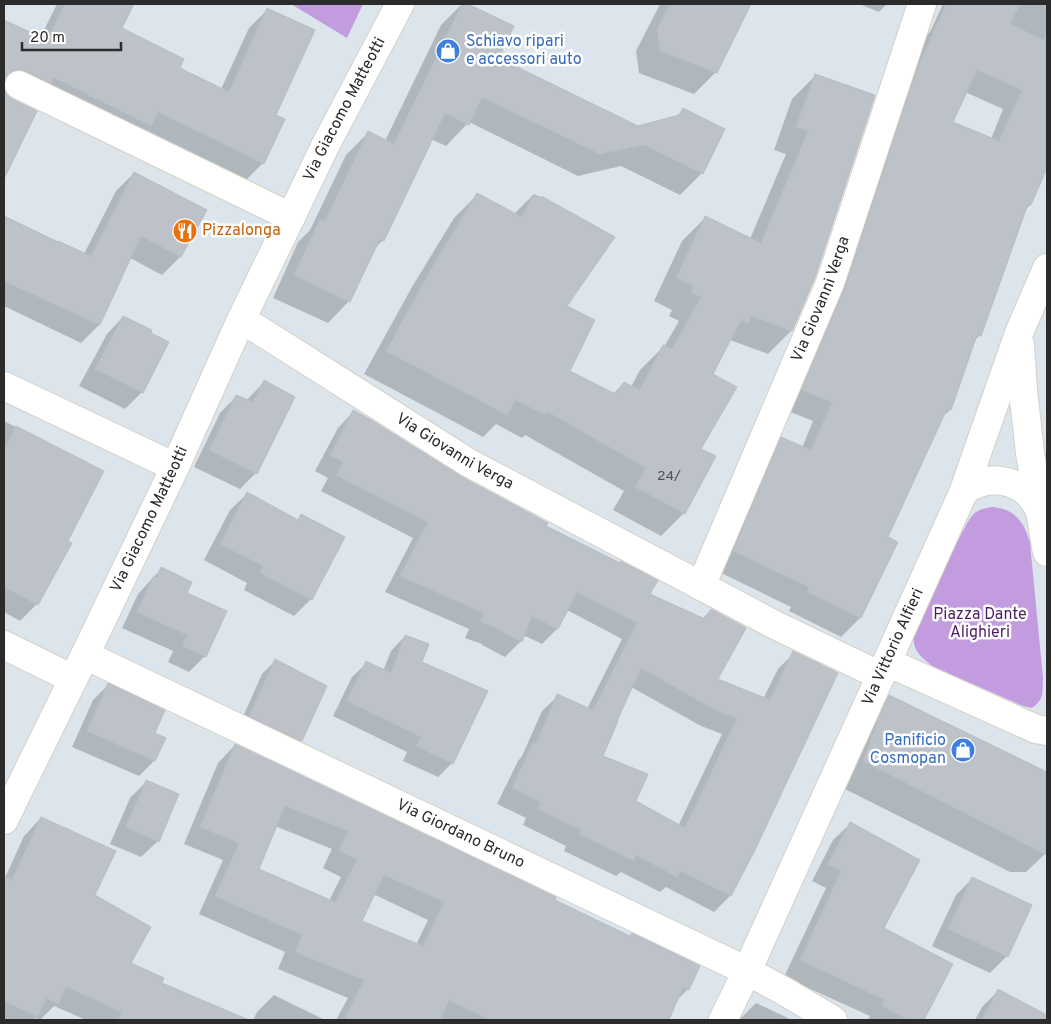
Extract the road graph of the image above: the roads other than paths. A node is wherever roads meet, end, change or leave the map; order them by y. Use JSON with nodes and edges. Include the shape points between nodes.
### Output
{"nodes":[{"id":1,"x":400,"y":4,"type":"edge"},
{"id":2,"x":922,"y":4,"type":"edge"},
{"id":3,"x":19,"y":85,"type":"dead end"},
{"id":4,"x":291,"y":217,"type":"junction"},
{"id":5,"x":1047,"y":268,"type":"edge"},
{"id":6,"x":241,"y":320,"type":"junction"},
{"id":7,"x":1019,"y":333,"type":"junction"},
{"id":8,"x":4,"y":386,"type":"edge"},
{"id":9,"x":174,"y":468,"type":"junction"},
{"id":10,"x":963,"y":493,"type":"junction"},
{"id":11,"x":1041,"y":513,"type":"junction"},
{"id":12,"x":1047,"y":552,"type":"edge"},
{"id":13,"x":701,"y":586,"type":"junction"},
{"id":14,"x":4,"y":645,"type":"edge"},
{"id":15,"x":79,"y":667,"type":"junction"},
{"id":16,"x":884,"y":669,"type":"junction"},
{"id":17,"x":1047,"y":731,"type":"edge"},
{"id":18,"x":4,"y":820,"type":"edge"},
{"id":19,"x":747,"y":971,"type":"junction"},
{"id":20,"x":723,"y":1020,"type":"edge"},
{"id":21,"x":833,"y":1020,"type":"edge"}],
"edges":[{"from":1,"to":4,"type":"street","name":"Via Giacomo Matteotti"},
{"from":2,"to":13,"type":"street","name":"Via Giovanni Verga","via":[[830,283]]},
{"from":3,"to":4,"type":"street"},
{"from":4,"to":6,"type":"street","name":"Via Giacomo Matteotti"},
{"from":5,"to":7,"type":"street","name":"Via Vittorio Alfieri"},
{"from":6,"to":9,"type":"street","name":"Via Giacomo Matteotti"},
{"from":6,"to":13,"type":"street","name":"Via Giovanni Verga","via":[[469,462]]},
{"from":7,"to":10,"type":"street","name":"Via Vittorio Alfieri"},
{"from":7,"to":11,"type":"street","via":[[1030,453]]},
{"from":8,"to":9,"type":"street"},
{"from":9,"to":15,"type":"street","name":"Via Giacomo Matteotti"},
{"from":10,"to":11,"type":"street","via":[[984,482],[1010,483],[1024,490]]},
{"from":10,"to":16,"type":"street","name":"Via Vittorio Alfieri"},
{"from":11,"to":12,"type":"street"},
{"from":13,"to":16,"type":"street","name":"Via Giovanni Verga","via":[[775,626]]},
{"from":14,"to":15,"type":"street","name":"Via Giordano Bruno"},
{"from":15,"to":18,"type":"street","name":"Via Giacomo Matteotti"},
{"from":15,"to":19,"type":"street","name":"Via Giordano Bruno"},
{"from":16,"to":17,"type":"street"},
{"from":16,"to":19,"type":"street","name":"Via Vittorio Alfieri"},
{"from":19,"to":20,"type":"street","name":"Via Vittorio Alfieri"},
{"from":19,"to":21,"type":"street","name":"Via Giordano Bruno"}]}
